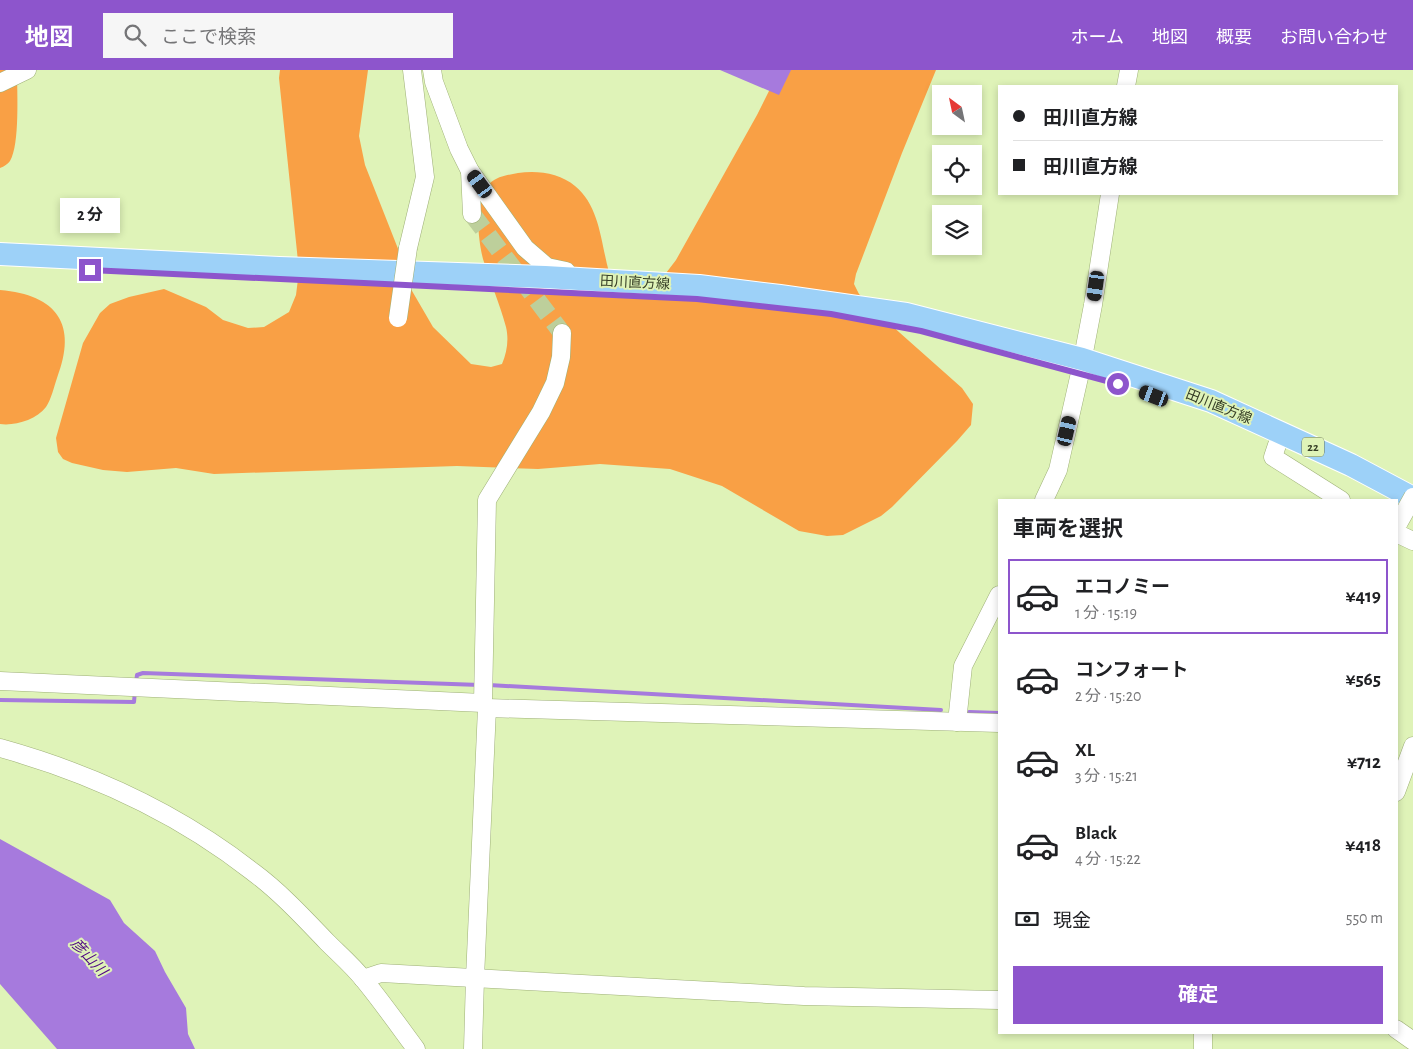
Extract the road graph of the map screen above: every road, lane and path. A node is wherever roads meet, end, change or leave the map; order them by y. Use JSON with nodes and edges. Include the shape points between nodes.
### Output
{"nodes":[{"id":1,"x":28,"y":70,"type":"edge"},
{"id":2,"x":412,"y":70,"type":"edge"},
{"id":3,"x":432,"y":70,"type":"edge"},
{"id":4,"x":1129,"y":70,"type":"edge"},
{"id":5,"x":0,"y":83,"type":"edge"},
{"id":6,"x":1126,"y":85,"type":"edge"},
{"id":7,"x":470,"y":171,"type":"junction"},
{"id":8,"x":1110,"y":195,"type":"edge"},
{"id":9,"x":472,"y":214,"type":"tunnel mouth"},
{"id":10,"x":0,"y":254,"type":"edge"},
{"id":11,"x":0,"y":268,"type":"edge"},
{"id":12,"x":604,"y":280,"type":"junction"},
{"id":13,"x":398,"y":318,"type":"dead end"},
{"id":14,"x":562,"y":333,"type":"tunnel mouth"},
{"id":15,"x":1081,"y":366,"type":"junction"},
{"id":16,"x":1210,"y":409,"type":"junction"},
{"id":17,"x":1277,"y":445,"type":"junction"},
{"id":18,"x":1413,"y":498,"type":"edge"},
{"id":19,"x":1044,"y":499,"type":"edge"},
{"id":20,"x":1339,"y":499,"type":"edge"},
{"id":21,"x":1384,"y":499,"type":"edge"},
{"id":22,"x":1400,"y":520,"type":"edge"},
{"id":23,"x":1413,"y":541,"type":"edge"},
{"id":24,"x":998,"y":597,"type":"edge"},
{"id":25,"x":0,"y":681,"type":"edge"},
{"id":26,"x":485,"y":706,"type":"junction"},
{"id":27,"x":957,"y":722,"type":"junction"},
{"id":28,"x":998,"y":723,"type":"edge"},
{"id":29,"x":1413,"y":746,"type":"edge"},
{"id":30,"x":0,"y":748,"type":"edge"},
{"id":31,"x":1398,"y":787,"type":"edge"},
{"id":32,"x":475,"y":978,"type":"junction"},
{"id":33,"x":364,"y":979,"type":"junction"},
{"id":34,"x":998,"y":1000,"type":"edge"},
{"id":35,"x":1398,"y":1031,"type":"edge"},
{"id":36,"x":1203,"y":1034,"type":"edge"},
{"id":37,"x":1409,"y":1043,"type":"edge"},
{"id":38,"x":416,"y":1049,"type":"edge"},
{"id":39,"x":473,"y":1049,"type":"edge"},
{"id":40,"x":1203,"y":1049,"type":"edge"}],
"edges":[{"from":1,"to":5,"type":"street"},
{"from":2,"to":13,"type":"street","bridge":true,"via":[[424,177],[408,248]]},
{"from":3,"to":7,"type":"street","via":[[459,149]]},
{"from":4,"to":6,"type":"street"},
{"from":7,"to":9,"type":"street"},
{"from":7,"to":12,"type":"street","via":[[525,248],[546,267]]},
{"from":8,"to":15,"type":"street"},
{"from":10,"to":12,"type":"main road","name":"田川直方線","number":"22"},
{"from":11,"to":15,"type":"main road","name":"田川直方線","number":"22","via":[[697,299],[831,314]]},
{"from":12,"to":15,"type":"main road","name":"田川直方線","number":"22","via":[[708,287],[906,314]]},
{"from":14,"to":26,"type":"street","via":[[555,383],[542,412],[487,500]]},
{"from":15,"to":16,"type":"main road","name":"田川直方線","number":"22"},
{"from":15,"to":19,"type":"street","via":[[1058,470]]},
{"from":16,"to":17,"type":"main road","name":"田川直方線","number":"22"},
{"from":16,"to":18,"type":"main road","name":"田川直方線","number":"22","via":[[1351,465]]},
{"from":17,"to":20,"type":"street","via":[[1273,457]]},
{"from":17,"to":21,"type":"main road","name":"田川直方線","number":"22"},
{"from":18,"to":22,"type":"street","bridge":true},
{"from":22,"to":23,"type":"street"},
{"from":24,"to":27,"type":"street","via":[[964,666]]},
{"from":25,"to":26,"type":"street"},
{"from":26,"to":27,"type":"street"},
{"from":26,"to":32,"type":"street"},
{"from":27,"to":28,"type":"street"},
{"from":29,"to":31,"type":"street"},
{"from":30,"to":33,"type":"street","via":[[83,775],[156,810],[208,841],[254,872],[307,920]]},
{"from":32,"to":33,"type":"street","via":[[381,973]]},
{"from":32,"to":34,"type":"street","via":[[804,996]]},
{"from":32,"to":39,"type":"street"},
{"from":33,"to":38,"type":"street"},
{"from":35,"to":37,"type":"street"},
{"from":36,"to":40,"type":"street"}]}
